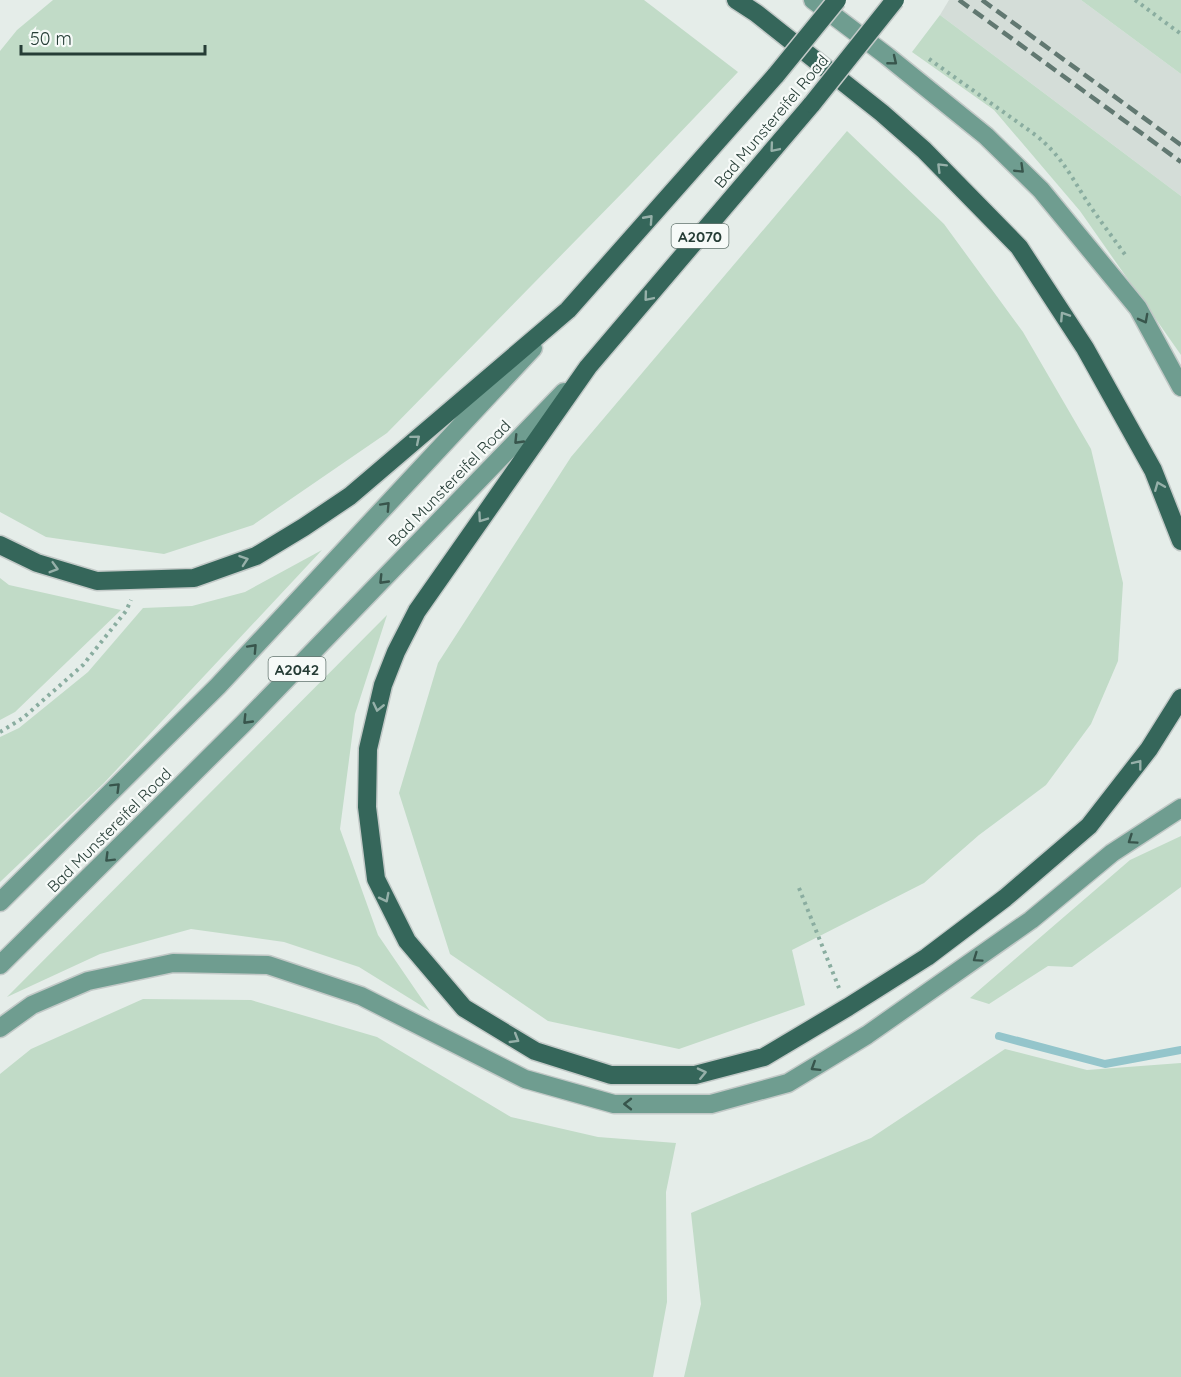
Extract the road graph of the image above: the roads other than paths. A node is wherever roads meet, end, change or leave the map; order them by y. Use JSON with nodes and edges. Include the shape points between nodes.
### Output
{"nodes":[{"id":1,"x":736,"y":0,"type":"edge"},
{"id":2,"x":813,"y":0,"type":"edge"},
{"id":3,"x":837,"y":0,"type":"edge"},
{"id":4,"x":895,"y":0,"type":"edge"},
{"id":5,"x":568,"y":310,"type":"junction"},
{"id":6,"x":588,"y":367,"type":"junction"},
{"id":7,"x":1181,"y":387,"type":"edge"},
{"id":8,"x":1181,"y":541,"type":"edge"},
{"id":9,"x":0,"y":545,"type":"edge"},
{"id":10,"x":1181,"y":698,"type":"edge"},
{"id":11,"x":1181,"y":808,"type":"edge"},
{"id":12,"x":0,"y":902,"type":"edge"},
{"id":13,"x":0,"y":965,"type":"edge"},
{"id":14,"x":0,"y":1028,"type":"edge"}],
"edges":[{"from":8,"to":1,"type":"highway","one_way":true,"via":[[1153,470],[1085,348],[1019,246],[907,135]]},
{"from":2,"to":7,"type":"main road","one_way":true,"via":[[986,136],[1041,190],[1138,308]]},
{"from":5,"to":3,"type":"highway","name":"Bad Munstereifel Road","number":"A2070","one_way":true,"bridge":true,"via":[[776,75]]},
{"from":4,"to":6,"type":"highway","name":"Bad Munstereifel Road","number":"A2070","one_way":true,"bridge":true,"via":[[812,104]]},
{"from":9,"to":5,"type":"highway","one_way":true,"via":[[37,563],[97,580],[194,578],[256,556],[350,496]]},
{"from":12,"to":5,"type":"main road","name":"Bad Munstereifel Road","number":"A2042","one_way":true,"via":[[218,686]]},
{"from":6,"to":10,"type":"highway","one_way":true,"via":[[417,611],[383,685],[368,749],[368,807],[376,879],[407,941],[464,1008],[535,1051],[611,1075],[695,1075],[764,1058],[927,957],[1005,898],[1089,826],[1149,749]]},
{"from":6,"to":13,"type":"main road","name":"Bad Munstereifel Road","number":"A2042","one_way":true,"via":[[243,724]]},
{"from":11,"to":14,"type":"main road","one_way":true,"via":[[1112,854],[1031,920],[867,1035],[788,1083],[711,1104],[614,1104],[525,1079],[361,996],[267,965],[173,963],[88,981],[32,1005]]}]}
